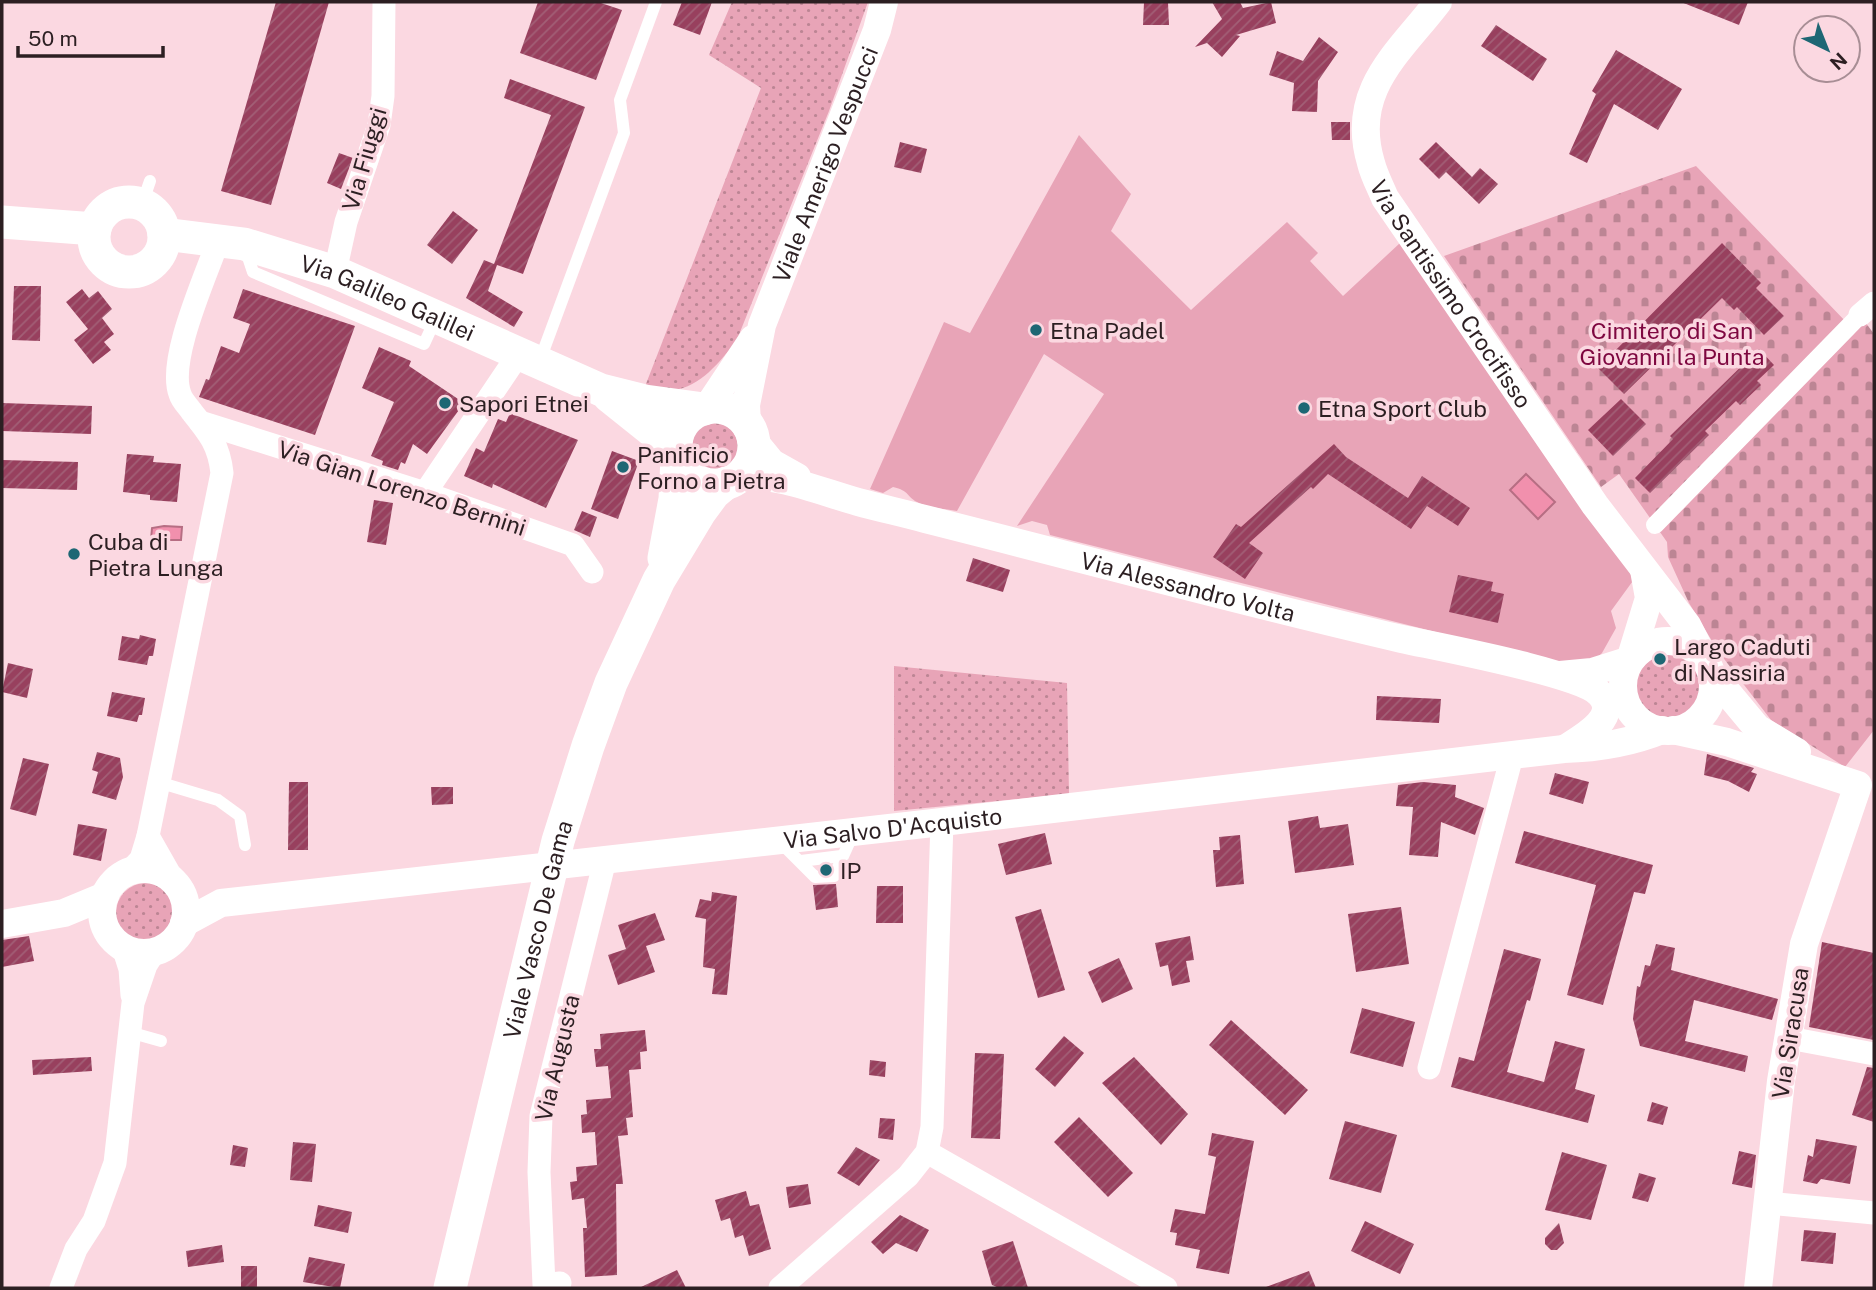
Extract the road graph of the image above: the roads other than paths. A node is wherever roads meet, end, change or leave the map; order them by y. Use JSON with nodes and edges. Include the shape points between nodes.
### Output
{"nodes":[{"id":1,"x":384,"y":2,"type":"edge"},
{"id":2,"x":656,"y":2,"type":"edge"},
{"id":3,"x":884,"y":2,"type":"edge"},
{"id":4,"x":1438,"y":2,"type":"edge"},
{"id":5,"x":2,"y":222,"type":"edge"},
{"id":6,"x":95,"y":229,"type":"junction"},
{"id":7,"x":164,"y":234,"type":"junction"},
{"id":8,"x":231,"y":243,"type":"junction"},
{"id":9,"x":335,"y":272,"type":"junction"},
{"id":10,"x":1867,"y":309,"type":"edge"},
{"id":11,"x":436,"y":318,"type":"junction"},
{"id":12,"x":762,"y":324,"type":"junction"},
{"id":13,"x":529,"y":359,"type":"junction"},
{"id":14,"x":601,"y":390,"type":"junction"},
{"id":15,"x":706,"y":408,"type":"junction"},
{"id":16,"x":200,"y":422,"type":"junction"},
{"id":17,"x":750,"y":432,"type":"junction"},
{"id":18,"x":677,"y":456,"type":"junction"},
{"id":19,"x":733,"y":480,"type":"junction"},
{"id":20,"x":821,"y":490,"type":"junction"},
{"id":21,"x":425,"y":494,"type":"junction"},
{"id":22,"x":1655,"y":525,"type":"dead end"},
{"id":23,"x":1644,"y":570,"type":"junction"},
{"id":24,"x":592,"y":572,"type":"dead end"},
{"id":25,"x":659,"y":580,"type":"junction"},
{"id":26,"x":1630,"y":660,"type":"junction"},
{"id":27,"x":1709,"y":667,"type":"junction"},
{"id":28,"x":1558,"y":675,"type":"junction"},
{"id":29,"x":1616,"y":705,"type":"junction"},
{"id":30,"x":1667,"y":730,"type":"junction"},
{"id":31,"x":1564,"y":749,"type":"junction"},
{"id":32,"x":1512,"y":756,"type":"junction"},
{"id":33,"x":158,"y":782,"type":"junction"},
{"id":34,"x":1866,"y":788,"type":"edge"},
{"id":35,"x":942,"y":822,"type":"junction"},
{"id":36,"x":855,"y":831,"type":"junction"},
{"id":37,"x":148,"y":836,"type":"junction"},
{"id":38,"x":778,"y":839,"type":"junction"},
{"id":39,"x":245,"y":845,"type":"dead end"},
{"id":40,"x":841,"y":856,"type":"junction"},
{"id":41,"x":605,"y":860,"type":"junction"},
{"id":42,"x":801,"y":861,"type":"junction"},
{"id":43,"x":129,"y":872,"type":"junction"},
{"id":44,"x":177,"y":885,"type":"junction"},
{"id":45,"x":105,"y":896,"type":"junction"},
{"id":46,"x":221,"y":903,"type":"junction"},
{"id":47,"x":30,"y":921,"type":"junction"},
{"id":48,"x":184,"y":923,"type":"junction"},
{"id":49,"x":2,"y":924,"type":"edge"},
{"id":50,"x":115,"y":939,"type":"junction"},
{"id":51,"x":155,"y":951,"type":"junction"},
{"id":52,"x":133,"y":1003,"type":"junction"},
{"id":53,"x":129,"y":1032,"type":"junction"},
{"id":54,"x":1789,"y":1038,"type":"junction"},
{"id":55,"x":161,"y":1041,"type":"dead end"},
{"id":56,"x":1874,"y":1054,"type":"edge"},
{"id":57,"x":1429,"y":1068,"type":"dead end"},
{"id":58,"x":926,"y":1152,"type":"junction"},
{"id":59,"x":1768,"y":1203,"type":"junction"},
{"id":60,"x":1874,"y":1213,"type":"edge"},
{"id":61,"x":560,"y":1283,"type":"dead end"},
{"id":62,"x":61,"y":1288,"type":"edge"},
{"id":63,"x":450,"y":1288,"type":"edge"},
{"id":64,"x":780,"y":1288,"type":"edge"},
{"id":65,"x":1166,"y":1288,"type":"edge"},
{"id":66,"x":1758,"y":1288,"type":"edge"}],
"edges":[{"from":1,"to":9,"type":"street","name":"Via Fiuggi","via":[[379,125],[346,222]]},
{"from":2,"to":13,"type":"lane","via":[[620,100],[624,133]]},
{"from":3,"to":12,"type":"street","name":"Viale Amerigo Vespucci"},
{"from":4,"to":23,"type":"street","name":"Via Santissimo Crocifisso","via":[[1374,86],[1366,131],[1370,162],[1385,198]]},
{"from":5,"to":6,"type":"main road"},
{"from":6,"to":7,"type":"main road","via":[[113,206],[146,192]]},
{"from":6,"to":7,"type":"main road","via":[[97,252],[115,269],[127,272],[139,271],[158,257]]},
{"from":7,"to":8,"type":"main road","name":"Via Galileo Galilei"},
{"from":8,"to":9,"type":"main road","name":"Via Galileo Galilei"},
{"from":8,"to":11,"type":"lane","via":[[253,272],[424,344]]},
{"from":8,"to":16,"type":"street","via":[[179,354],[180,396]]},
{"from":9,"to":11,"type":"main road","name":"Via Galileo Galilei"},
{"from":10,"to":22,"type":"street"},
{"from":11,"to":13,"type":"main road","name":"Via Galileo Galilei"},
{"from":12,"to":15,"type":"street"},
{"from":12,"to":17,"type":"street","via":[[746,405]]},
{"from":13,"to":14,"type":"main road","name":"Via Galileo Galilei"},
{"from":13,"to":21,"type":"street"},
{"from":14,"to":15,"type":"main road"},
{"from":14,"to":18,"type":"main road","via":[[664,440]]},
{"from":15,"to":17,"type":"main road","via":[[733,411]]},
{"from":15,"to":18,"type":"main road","via":[[681,428]]},
{"from":16,"to":21,"type":"street","name":"Via Gian Lorenzo Bernini"},
{"from":16,"to":33,"type":"street","via":[[220,454],[222,473]]},
{"from":17,"to":19,"type":"main road","via":[[751,460]]},
{"from":17,"to":20,"type":"street","via":[[772,463]]},
{"from":18,"to":19,"type":"main road","via":[[696,480],[706,484]]},
{"from":18,"to":25,"type":"main road","via":[[675,499]]},
{"from":19,"to":20,"type":"street","via":[[764,475]]},
{"from":19,"to":25,"type":"main road","via":[[700,512]]},
{"from":20,"to":28,"type":"street","name":"Via Alessandro Volta","via":[[1356,628]]},
{"from":21,"to":24,"type":"street","name":"Via Gian Lorenzo Bernini","via":[[573,545]]},
{"from":23,"to":26,"type":"street","via":[[1649,598]]},
{"from":23,"to":27,"type":"street","name":"Via Santissimo Crocifisso","via":[[1687,625]]},
{"from":25,"to":63,"type":"main road","name":"Viale Vasco De Gama","via":[[611,683],[558,841]]},
{"from":26,"to":27,"type":"street","via":[[1643,648],[1670,641],[1696,650]]},
{"from":26,"to":28,"type":"street","via":[[1592,672]]},
{"from":26,"to":29,"type":"street"},
{"from":27,"to":30,"type":"street","via":[[1713,689],[1709,704],[1688,726]]},
{"from":27,"to":34,"type":"street","via":[[1757,728]]},
{"from":28,"to":29,"type":"street"},
{"from":29,"to":30,"type":"street","via":[[1644,724]]},
{"from":29,"to":31,"type":"street","via":[[1587,735]]},
{"from":30,"to":31,"type":"street","name":"Via Salvo D'Acquisto","via":[[1636,740]]},
{"from":30,"to":34,"type":"street","via":[[1727,741]]},
{"from":31,"to":32,"type":"street","name":"Via Salvo D'Acquisto"},
{"from":32,"to":35,"type":"street","name":"Via Salvo D'Acquisto"},
{"from":32,"to":57,"type":"street"},
{"from":33,"to":37,"type":"street"},
{"from":33,"to":39,"type":"lane","via":[[218,800],[240,817]]},
{"from":34,"to":54,"type":"street","name":"Via Siracusa","via":[[1804,944]]},
{"from":35,"to":36,"type":"street","name":"Via Salvo D'Acquisto"},
{"from":35,"to":58,"type":"street","via":[[932,1127]]},
{"from":36,"to":38,"type":"street","name":"Via Salvo D'Acquisto"},
{"from":36,"to":40,"type":"lane"},
{"from":37,"to":43,"type":"street","via":[[141,859]]},
{"from":37,"to":44,"type":"street"},
{"from":38,"to":41,"type":"street","name":"Via Salvo D'Acquisto"},
{"from":38,"to":42,"type":"lane"},
{"from":40,"to":42,"type":"lane"},
{"from":40,"to":42,"type":"lane","via":[[834,876],[815,877]]},
{"from":41,"to":46,"type":"street","name":"Via Salvo D'Acquisto"},
{"from":41,"to":61,"type":"street","name":"Via Augusta","via":[[541,1116],[544,1285]]},
{"from":43,"to":44,"type":"street","via":[[152,870]]},
{"from":43,"to":45,"type":"street","via":[[110,886]]},
{"from":44,"to":46,"type":"street"},
{"from":44,"to":48,"type":"street","via":[[185,900]]},
{"from":45,"to":47,"type":"street","via":[[79,909]]},
{"from":45,"to":50,"type":"street","via":[[103,919]]},
{"from":46,"to":48,"type":"street"},
{"from":47,"to":49,"type":"street"},
{"from":47,"to":50,"type":"street","via":[[96,927]]},
{"from":48,"to":51,"type":"street","via":[[170,943]]},
{"from":50,"to":51,"type":"street","via":[[139,952]]},
{"from":50,"to":52,"type":"street","via":[[130,969]]},
{"from":51,"to":52,"type":"street"},
{"from":52,"to":53,"type":"street"},
{"from":53,"to":55,"type":"lane"},
{"from":53,"to":62,"type":"street","via":[[115,1163],[94,1222],[76,1249]]},
{"from":54,"to":56,"type":"street"},
{"from":54,"to":59,"type":"street","name":"Via Siracusa"},
{"from":58,"to":64,"type":"street","via":[[908,1176]]},
{"from":58,"to":65,"type":"street"},
{"from":59,"to":60,"type":"street"},
{"from":59,"to":66,"type":"street","name":"Via Siracusa"}]}
